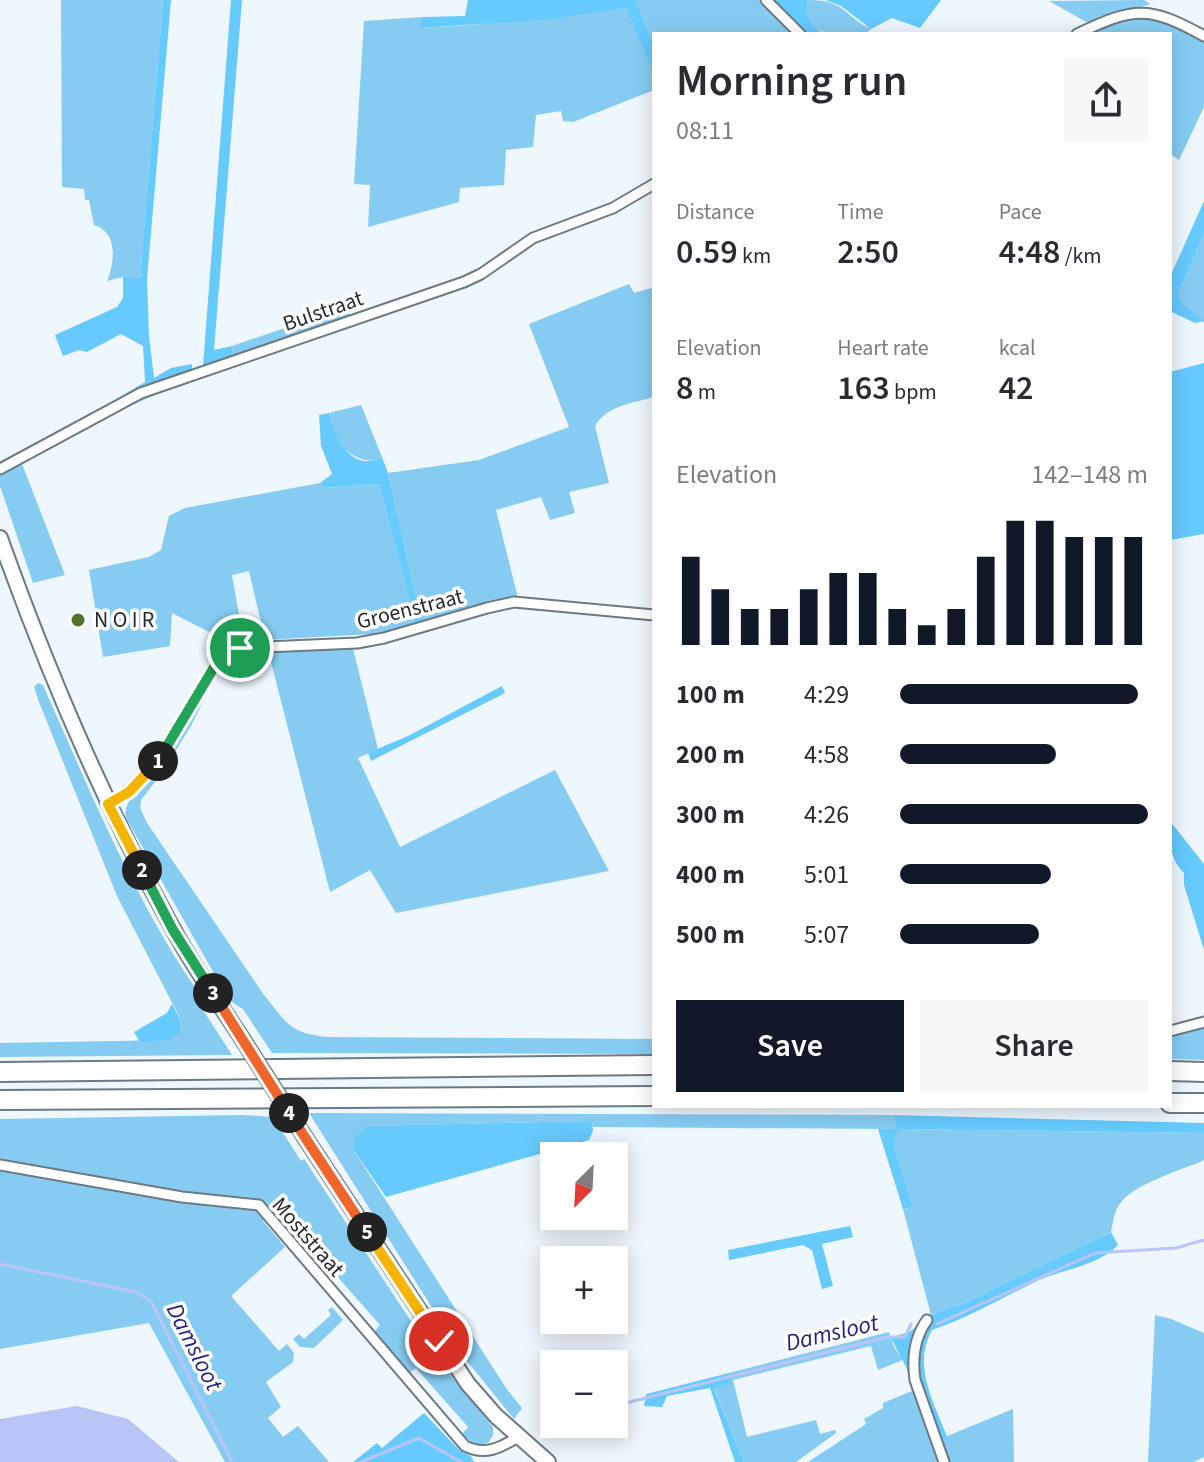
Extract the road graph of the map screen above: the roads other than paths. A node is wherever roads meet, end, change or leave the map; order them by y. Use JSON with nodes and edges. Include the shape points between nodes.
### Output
{"nodes":[{"id":1,"x":766,"y":0,"type":"edge"},
{"id":2,"x":798,"y":32,"type":"edge"},
{"id":3,"x":1082,"y":32,"type":"edge"},
{"id":4,"x":1204,"y":36,"type":"edge"},
{"id":5,"x":652,"y":185,"type":"edge"},
{"id":6,"x":0,"y":469,"type":"edge"},
{"id":7,"x":0,"y":538,"type":"edge"},
{"id":8,"x":652,"y":615,"type":"edge"},
{"id":9,"x":108,"y":804,"type":"junction"},
{"id":10,"x":1204,"y":1022,"type":"edge"},
{"id":11,"x":1172,"y":1030,"type":"edge"},
{"id":12,"x":652,"y":1065,"type":"edge"},
{"id":13,"x":1172,"y":1071,"type":"edge"},
{"id":14,"x":0,"y":1072,"type":"edge"},
{"id":15,"x":1204,"y":1072,"type":"edge"},
{"id":16,"x":652,"y":1096,"type":"edge"},
{"id":17,"x":0,"y":1100,"type":"edge"},
{"id":18,"x":1172,"y":1103,"type":"edge"},
{"id":19,"x":1204,"y":1103,"type":"edge"},
{"id":20,"x":0,"y":1165,"type":"edge"},
{"id":21,"x":927,"y":1320,"type":"dead end"},
{"id":22,"x":518,"y":1437,"type":"junction"},
{"id":23,"x":548,"y":1462,"type":"edge"},
{"id":24,"x":944,"y":1462,"type":"edge"}],
"edges":[{"from":1,"to":2,"type":"street"},
{"from":3,"to":4,"type":"street","via":[[1140,11],[1173,19]]},
{"from":5,"to":6,"type":"street","name":"Bulstraat","via":[[610,209],[533,238],[464,282],[141,393]]},
{"from":7,"to":9,"type":"main road","via":[[75,734]]},
{"from":8,"to":9,"type":"street","name":"Groenstraat","via":[[514,602],[357,643],[240,648],[216,664],[156,765]]},
{"from":9,"to":22,"type":"main road","bridge":true,"via":[[173,930],[306,1139],[468,1384]]},
{"from":10,"to":11,"type":"street"},
{"from":12,"to":14,"type":"highway"},
{"from":13,"to":15,"type":"highway"},
{"from":16,"to":17,"type":"highway"},
{"from":18,"to":19,"type":"highway"},
{"from":20,"to":22,"type":"street","name":"Moststraat","via":[[259,1205],[465,1446],[488,1451]]},
{"from":21,"to":24,"type":"street","via":[[919,1331],[913,1367]]},
{"from":22,"to":23,"type":"main road"}]}
